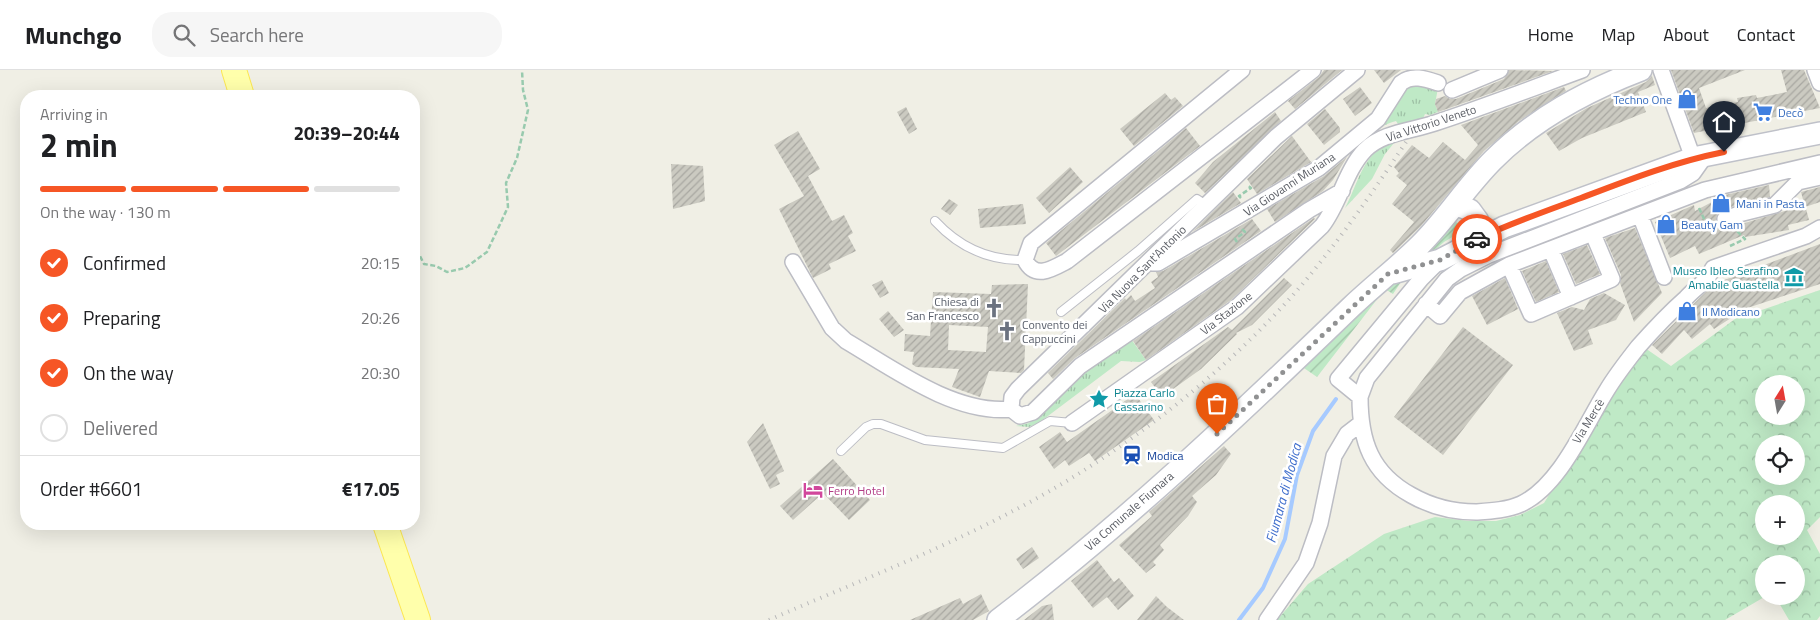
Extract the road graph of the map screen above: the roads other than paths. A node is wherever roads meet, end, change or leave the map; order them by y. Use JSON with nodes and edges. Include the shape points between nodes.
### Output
{"nodes":[{"id":1,"x":234,"y":70,"type":"edge"},
{"id":2,"x":1242,"y":70,"type":"edge"},
{"id":3,"x":1313,"y":70,"type":"edge"},
{"id":4,"x":1358,"y":70,"type":"edge"},
{"id":5,"x":1500,"y":70,"type":"edge"},
{"id":6,"x":1582,"y":70,"type":"edge"},
{"id":7,"x":1641,"y":70,"type":"edge"},
{"id":8,"x":1661,"y":70,"type":"edge"},
{"id":9,"x":1815,"y":70,"type":"edge"},
{"id":10,"x":1438,"y":83,"type":"dead end"},
{"id":11,"x":1820,"y":83,"type":"edge"},
{"id":12,"x":240,"y":90,"type":"edge"},
{"id":13,"x":1452,"y":90,"type":"dead end"},
{"id":14,"x":1820,"y":133,"type":"edge"},
{"id":15,"x":1699,"y":157,"type":"junction"},
{"id":16,"x":1820,"y":163,"type":"edge"},
{"id":17,"x":1820,"y":177,"type":"edge"},
{"id":18,"x":1342,"y":191,"type":"junction"},
{"id":19,"x":1206,"y":205,"type":"junction"},
{"id":20,"x":1457,"y":205,"type":"junction"},
{"id":21,"x":1640,"y":215,"type":"junction"},
{"id":22,"x":1725,"y":219,"type":"road end"},
{"id":23,"x":935,"y":221,"type":"dead end"},
{"id":24,"x":1322,"y":226,"type":"joint"},
{"id":25,"x":1820,"y":228,"type":"edge"},
{"id":26,"x":1592,"y":234,"type":"junction"},
{"id":27,"x":1475,"y":240,"type":"junction"},
{"id":28,"x":1551,"y":250,"type":"junction"},
{"id":29,"x":1025,"y":260,"type":"junction"},
{"id":30,"x":1431,"y":261,"type":"junction"},
{"id":31,"x":793,"y":262,"type":"dead end"},
{"id":32,"x":1149,"y":263,"type":"junction"},
{"id":33,"x":1509,"y":265,"type":"junction"},
{"id":34,"x":1664,"y":277,"type":"dead end"},
{"id":35,"x":1572,"y":297,"type":"junction"},
{"id":36,"x":1426,"y":304,"type":"junction"},
{"id":37,"x":1062,"y":312,"type":"dead end"},
{"id":38,"x":1360,"y":397,"type":"junction"},
{"id":39,"x":1011,"y":409,"type":"junction"},
{"id":40,"x":1072,"y":423,"type":"joint"},
{"id":41,"x":1360,"y":424,"type":"junction"},
{"id":42,"x":841,"y":451,"type":"dead end"},
{"id":43,"x":387,"y":530,"type":"edge"},
{"id":44,"x":418,"y":620,"type":"edge"},
{"id":45,"x":998,"y":620,"type":"edge"},
{"id":46,"x":1267,"y":620,"type":"edge"}],
"edges":[{"from":1,"to":12,"type":"main road"},
{"from":2,"to":29,"type":"street","via":[[1031,243]]},
{"from":3,"to":29,"type":"street","via":[[1067,261],[1041,272],[1028,267]]},
{"from":4,"to":19,"type":"street","name":"Via Nuova Sant'Antonio","via":[[1276,137],[1240,178]]},
{"from":5,"to":13,"type":"street"},
{"from":6,"to":18,"type":"street","name":"Via Vittorio Veneto","via":[[1437,123],[1386,136],[1375,142],[1356,162]]},
{"from":7,"to":20,"type":"street","via":[[1588,92],[1538,121],[1492,160]]},
{"from":8,"to":15,"type":"street"},
{"from":9,"to":11,"type":"street"},
{"from":10,"to":32,"type":"street","name":"Via Giovanni Muriana","via":[[1406,79],[1378,119],[1318,168],[1236,223],[1158,263]]},
{"from":14,"to":15,"type":"street"},
{"from":15,"to":27,"type":"street","via":[[1513,223]]},
{"from":15,"to":30,"type":"street","via":[[1693,173],[1680,181],[1489,254]]},
{"from":16,"to":21,"type":"street","via":[[1714,188]]},
{"from":17,"to":22,"type":"street","via":[[1798,182],[1775,205]]},
{"from":18,"to":24,"type":"street","name":"Via Vittorio Veneto","via":[[1334,211]]},
{"from":18,"to":39,"type":"street","via":[[1309,210],[1080,366],[1033,412],[1020,416]]},
{"from":19,"to":32,"type":"street","name":"Via Nuova Sant'Antonio"},
{"from":19,"to":37,"type":"lane","via":[[1197,199]]},
{"from":20,"to":27,"type":"street","via":[[1470,210],[1478,220]]},
{"from":20,"to":30,"type":"street"},
{"from":21,"to":26,"type":"street"},
{"from":21,"to":34,"type":"street"},
{"from":23,"to":29,"type":"lane","via":[[976,252],[1000,260]]},
{"from":24,"to":40,"type":"street","name":"Via Stazione","via":[[1237,307]]},
{"from":25,"to":41,"type":"street","name":"Via Mercè","via":[[1806,236],[1713,268],[1707,281],[1682,301],[1638,347],[1550,482],[1521,504],[1487,512],[1458,512],[1424,502],[1385,476],[1371,455]]},
{"from":26,"to":28,"type":"street"},
{"from":26,"to":35,"type":"street","via":[[1612,279]]},
{"from":27,"to":30,"type":"street"},
{"from":28,"to":33,"type":"street"},
{"from":28,"to":35,"type":"street"},
{"from":30,"to":36,"type":"street"},
{"from":30,"to":38,"type":"street","via":[[1409,293],[1338,379]]},
{"from":30,"to":45,"type":"street","name":"Via Comunale Fiumara","via":[[1388,274],[1232,421],[1054,578]]},
{"from":31,"to":39,"type":"street","via":[[832,328],[846,341],[947,398],[979,407]]},
{"from":32,"to":39,"type":"street","name":"Via Nuova Sant'Antonio","via":[[1018,389],[1012,397]]},
{"from":33,"to":35,"type":"street","via":[[1531,314]]},
{"from":33,"to":36,"type":"street","via":[[1460,292],[1440,316]]},
{"from":36,"to":38,"type":"street","via":[[1367,378]]},
{"from":38,"to":41,"type":"street","name":"Via Mercè"},
{"from":40,"to":42,"type":"lane","via":[[1050,421],[1003,448],[925,440],[873,424]]},
{"from":41,"to":46,"type":"street","via":[[1347,434],[1334,456],[1320,523],[1306,563]]},
{"from":43,"to":44,"type":"main road"}]}
